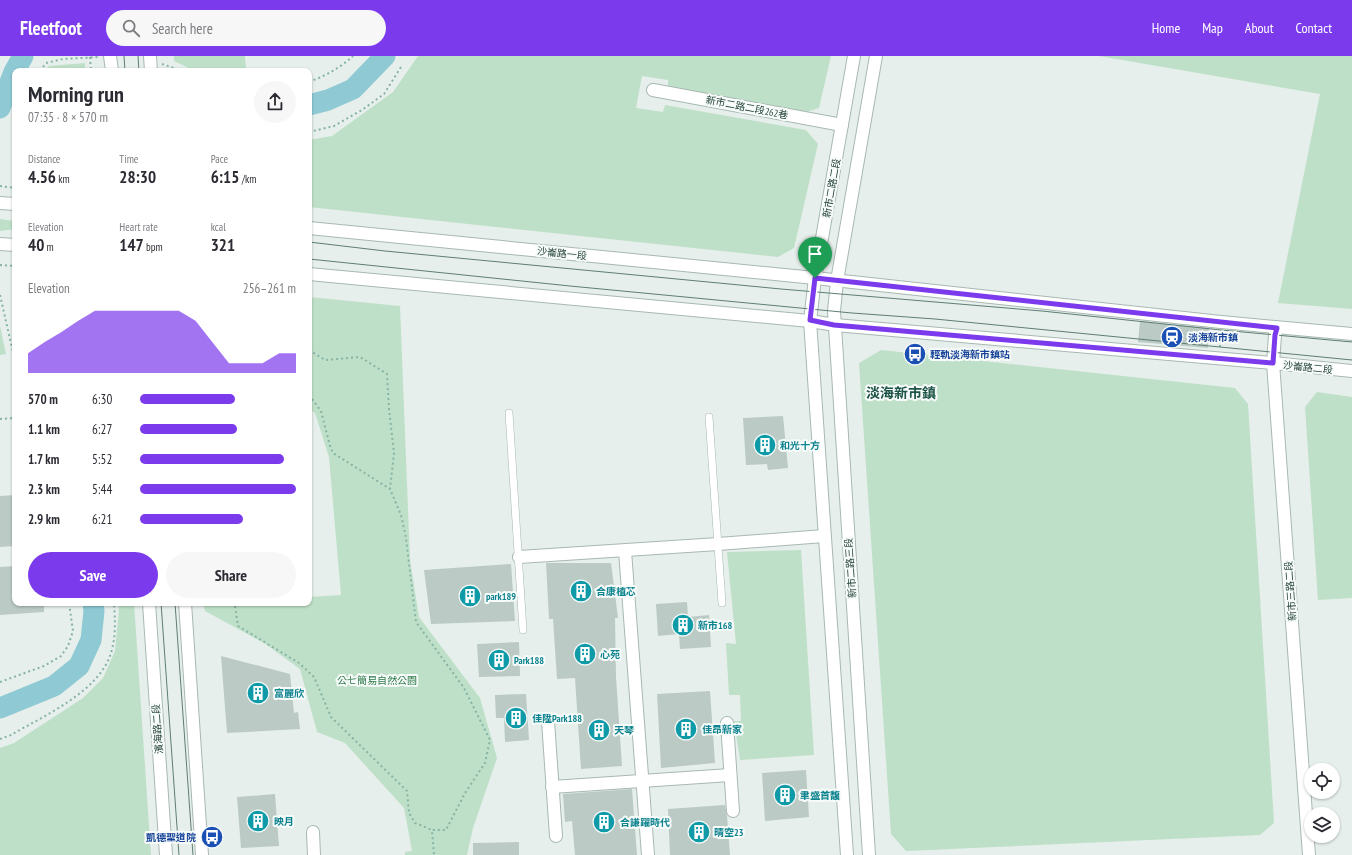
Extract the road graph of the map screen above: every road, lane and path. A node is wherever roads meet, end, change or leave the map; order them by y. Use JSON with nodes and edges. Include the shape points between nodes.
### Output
{"nodes":[{"id":1,"x":110,"y":56,"type":"edge"},
{"id":2,"x":353,"y":56,"type":"edge"},
{"id":3,"x":854,"y":56,"type":"edge"},
{"id":4,"x":876,"y":56,"type":"edge"},
{"id":5,"x":80,"y":57,"type":"edge"},
{"id":6,"x":90,"y":57,"type":"edge"},
{"id":7,"x":150,"y":62,"type":"edge"},
{"id":8,"x":401,"y":67,"type":"dead end"},
{"id":9,"x":42,"y":68,"type":"edge"},
{"id":10,"x":91,"y":68,"type":"edge"},
{"id":11,"x":112,"y":68,"type":"edge"},
{"id":12,"x":171,"y":68,"type":"edge"},
{"id":13,"x":312,"y":81,"type":"edge"},
{"id":14,"x":653,"y":90,"type":"dead end"},
{"id":15,"x":842,"y":125,"type":"junction"},
{"id":16,"x":312,"y":131,"type":"edge"},
{"id":17,"x":0,"y":186,"type":"edge"},
{"id":18,"x":12,"y":188,"type":"edge"},
{"id":19,"x":0,"y":202,"type":"edge"},
{"id":20,"x":12,"y":204,"type":"edge"},
{"id":21,"x":312,"y":228,"type":"edge"},
{"id":22,"x":0,"y":244,"type":"edge"},
{"id":23,"x":12,"y":245,"type":"edge"},
{"id":24,"x":0,"y":265,"type":"edge"},
{"id":25,"x":12,"y":266,"type":"edge"},
{"id":26,"x":312,"y":274,"type":"edge"},
{"id":27,"x":815,"y":278,"type":"junction"},
{"id":28,"x":837,"y":281,"type":"junction"},
{"id":29,"x":0,"y":295,"type":"edge"},
{"id":30,"x":810,"y":320,"type":"junction"},
{"id":31,"x":1221,"y":322,"type":"junction"},
{"id":32,"x":834,"y":325,"type":"junction"},
{"id":33,"x":1277,"y":328,"type":"junction"},
{"id":34,"x":1352,"y":334,"type":"edge"},
{"id":35,"x":1209,"y":337,"type":"dead end"},
{"id":36,"x":1220,"y":338,"type":"junction"},
{"id":37,"x":12,"y":348,"type":"edge"},
{"id":38,"x":312,"y":352,"type":"edge"},
{"id":39,"x":1218,"y":358,"type":"junction"},
{"id":40,"x":1273,"y":363,"type":"junction"},
{"id":41,"x":1352,"y":371,"type":"edge"},
{"id":42,"x":312,"y":399,"type":"edge"},
{"id":43,"x":509,"y":413,"type":"dead end"},
{"id":44,"x":709,"y":417,"type":"dead end"},
{"id":45,"x":12,"y":418,"type":"edge"},
{"id":46,"x":0,"y":419,"type":"edge"},
{"id":47,"x":390,"y":489,"type":"junction"},
{"id":48,"x":824,"y":536,"type":"junction"},
{"id":49,"x":718,"y":544,"type":"junction"},
{"id":50,"x":625,"y":550,"type":"junction"},
{"id":51,"x":519,"y":557,"type":"junction"},
{"id":52,"x":722,"y":603,"type":"dead end"},
{"id":53,"x":70,"y":606,"type":"edge"},
{"id":54,"x":114,"y":606,"type":"edge"},
{"id":55,"x":149,"y":606,"type":"edge"},
{"id":56,"x":185,"y":606,"type":"edge"},
{"id":57,"x":235,"y":606,"type":"dead end"},
{"id":58,"x":523,"y":630,"type":"dead end"},
{"id":59,"x":0,"y":682,"type":"edge"},
{"id":60,"x":548,"y":721,"type":"dead end"},
{"id":61,"x":727,"y":723,"type":"dead end"},
{"id":62,"x":0,"y":739,"type":"edge"},
{"id":63,"x":730,"y":774,"type":"junction"},
{"id":64,"x":642,"y":781,"type":"junction"},
{"id":65,"x":552,"y":787,"type":"junction"},
{"id":66,"x":733,"y":811,"type":"dead end"},
{"id":67,"x":432,"y":830,"type":"junction"},
{"id":68,"x":312,"y":832,"type":"dead end"},
{"id":69,"x":556,"y":836,"type":"dead end"},
{"id":70,"x":166,"y":855,"type":"edge"},
{"id":71,"x":202,"y":855,"type":"edge"},
{"id":72,"x":314,"y":855,"type":"edge"},
{"id":73,"x":434,"y":855,"type":"edge"},
{"id":74,"x":648,"y":855,"type":"edge"},
{"id":75,"x":847,"y":855,"type":"edge"},
{"id":76,"x":869,"y":855,"type":"edge"},
{"id":77,"x":1309,"y":855,"type":"edge"}],
"edges":[{"from":1,"to":6,"type":"path"},
{"from":1,"to":11,"type":"street"},
{"from":2,"to":13,"type":"path","via":[[325,76]]},
{"from":3,"to":15,"type":"street","name":"新市二路二段"},
{"from":4,"to":28,"type":"street"},
{"from":5,"to":6,"type":"path"},
{"from":5,"to":9,"type":"path","via":[[46,63]]},
{"from":6,"to":10,"type":"path"},
{"from":7,"to":12,"type":"path"},
{"from":8,"to":16,"type":"path","via":[[384,94],[362,110],[334,126]]},
{"from":14,"to":15,"type":"street","name":"新市二路二段262巷"},
{"from":15,"to":27,"type":"street","name":"新市二路二段"},
{"from":17,"to":18,"type":"path"},
{"from":19,"to":20,"type":"street"},
{"from":21,"to":27,"type":"street","name":"沙崙路一段"},
{"from":22,"to":23,"type":"street"},
{"from":24,"to":25,"type":"path"},
{"from":26,"to":30,"type":"street"},
{"from":27,"to":28,"type":"street"},
{"from":27,"to":30,"type":"street","name":"新市二路二段"},
{"from":28,"to":31,"type":"street"},
{"from":28,"to":32,"type":"street","name":"新市二路三段"},
{"from":29,"to":37,"type":"path"},
{"from":30,"to":32,"type":"street","name":"沙崙路二段"},
{"from":30,"to":48,"type":"street"},
{"from":31,"to":33,"type":"street"},
{"from":31,"to":36,"type":"path"},
{"from":32,"to":39,"type":"street","name":"沙崙路二段"},
{"from":32,"to":76,"type":"street","name":"新市二路三段"},
{"from":33,"to":34,"type":"street"},
{"from":33,"to":40,"type":"street","name":"新市三路二段"},
{"from":35,"to":36,"type":"path"},
{"from":36,"to":39,"type":"path"},
{"from":38,"to":47,"type":"path","via":[[325,360],[360,357],[387,374],[394,453]]},
{"from":39,"to":40,"type":"street","name":"沙崙路二段"},
{"from":40,"to":41,"type":"street","name":"沙崙路二段"},
{"from":40,"to":77,"type":"street","name":"新市三路二段"},
{"from":42,"to":47,"type":"path","via":[[321,411],[333,453]]},
{"from":43,"to":51,"type":"lane"},
{"from":44,"to":49,"type":"lane"},
{"from":45,"to":46,"type":"path"},
{"from":47,"to":67,"type":"path","via":[[406,538],[416,622],[464,688],[490,740],[485,763],[465,793],[446,830]]},
{"from":48,"to":49,"type":"street"},
{"from":48,"to":75,"type":"street"},
{"from":49,"to":50,"type":"street"},
{"from":49,"to":52,"type":"lane"},
{"from":50,"to":51,"type":"street"},
{"from":50,"to":64,"type":"street"},
{"from":51,"to":58,"type":"lane"},
{"from":53,"to":59,"type":"path","via":[[74,631],[61,656],[44,666]]},
{"from":54,"to":62,"type":"path","via":[[116,624],[112,650],[100,675],[79,695]]},
{"from":55,"to":70,"type":"street","name":"濱海路二段"},
{"from":56,"to":71,"type":"street"},
{"from":57,"to":67,"type":"path","via":[[238,626],[299,663],[314,677],[331,717],[407,791],[409,813],[415,823]]},
{"from":60,"to":65,"type":"street"},
{"from":61,"to":63,"type":"street"},
{"from":63,"to":64,"type":"street"},
{"from":63,"to":66,"type":"street"},
{"from":64,"to":65,"type":"street"},
{"from":64,"to":74,"type":"street"},
{"from":65,"to":69,"type":"street"},
{"from":67,"to":73,"type":"path"},
{"from":68,"to":72,"type":"street"}]}
